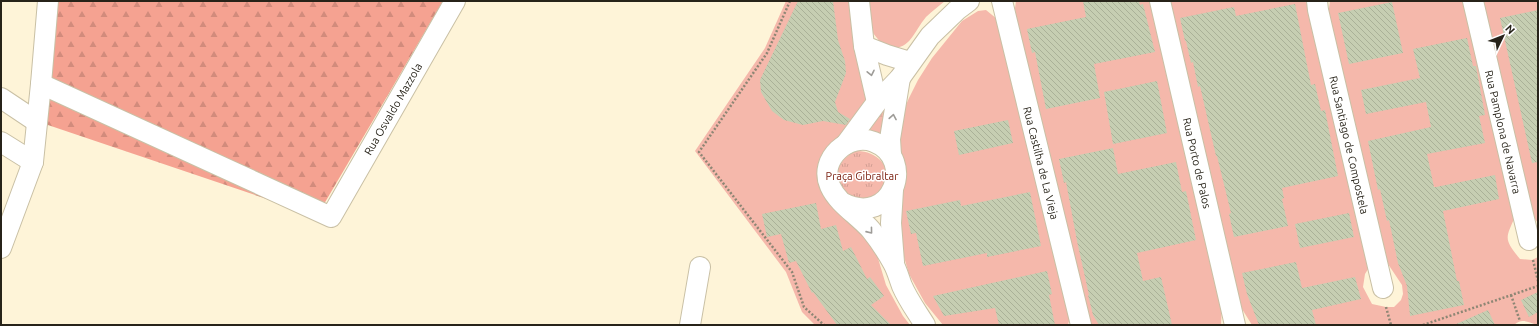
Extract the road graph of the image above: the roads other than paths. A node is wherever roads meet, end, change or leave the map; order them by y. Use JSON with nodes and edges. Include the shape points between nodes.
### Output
{"nodes":[{"id":1,"x":48,"y":1,"type":"edge"},
{"id":2,"x":455,"y":1,"type":"edge"},
{"id":3,"x":859,"y":1,"type":"edge"},
{"id":4,"x":969,"y":1,"type":"edge"},
{"id":5,"x":1002,"y":1,"type":"edge"},
{"id":6,"x":1160,"y":1,"type":"edge"},
{"id":7,"x":1317,"y":1,"type":"edge"},
{"id":8,"x":1472,"y":1,"type":"edge"},
{"id":9,"x":864,"y":46,"type":"junction"},
{"id":10,"x":905,"y":70,"type":"junction"},
{"id":11,"x":42,"y":84,"type":"junction"},
{"id":12,"x":1,"y":98,"type":"edge"},
{"id":13,"x":877,"y":102,"type":"junction"},
{"id":14,"x":37,"y":122,"type":"junction"},
{"id":15,"x":1,"y":142,"type":"edge"},
{"id":16,"x":846,"y":144,"type":"junction"},
{"id":17,"x":891,"y":155,"type":"junction"},
{"id":18,"x":33,"y":162,"type":"junction"},
{"id":19,"x":893,"y":190,"type":"junction"},
{"id":20,"x":843,"y":203,"type":"junction"},
{"id":21,"x":1528,"y":240,"type":"dead end"},
{"id":22,"x":1,"y":248,"type":"edge"},
{"id":23,"x":894,"y":264,"type":"junction"},
{"id":24,"x":700,"y":267,"type":"dead end"},
{"id":25,"x":1383,"y":288,"type":"dead end"},
{"id":26,"x":690,"y":325,"type":"edge"},
{"id":27,"x":925,"y":325,"type":"edge"},
{"id":28,"x":1081,"y":325,"type":"edge"},
{"id":29,"x":1235,"y":325,"type":"edge"}],
"edges":[{"from":1,"to":11,"type":"street"},
{"from":2,"to":11,"type":"street","name":"Rua Osvaldo Mazzola","via":[[331,217]]},
{"from":3,"to":9,"type":"street"},
{"from":4,"to":10,"type":"street","via":[[930,36]]},
{"from":5,"to":28,"type":"street","name":"Rua Castilha de La Vieja"},
{"from":6,"to":29,"type":"street","name":"Rua Porto de Palos"},
{"from":7,"to":25,"type":"street","name":"Rua Santiago de Compostela"},
{"from":8,"to":21,"type":"street","name":"Rua Pamplona de Navarra"},
{"from":9,"to":10,"type":"street","via":[[887,55]]},
{"from":9,"to":13,"type":"street","one_way":true},
{"from":10,"to":13,"type":"street"},
{"from":17,"to":10,"type":"street","one_way":true,"via":[[890,139]]},
{"from":11,"to":14,"type":"street"},
{"from":12,"to":14,"type":"street"},
{"from":13,"to":16,"type":"street"},
{"from":14,"to":18,"type":"street"},
{"from":15,"to":18,"type":"street"},
{"from":16,"to":17,"type":"street","via":[[855,140],[865,140],[884,148]]},
{"from":16,"to":20,"type":"street","via":[[836,151],[827,172],[834,195]]},
{"from":17,"to":19,"type":"street","via":[[896,172]]},
{"from":18,"to":22,"type":"street"},
{"from":19,"to":20,"type":"street","via":[[888,198],[871,208],[856,208]]},
{"from":19,"to":23,"type":"street","via":[[890,223]]},
{"from":20,"to":23,"type":"street","one_way":true,"via":[[871,231]]},
{"from":23,"to":27,"type":"street","via":[[902,286]]},
{"from":24,"to":26,"type":"street"}]}
